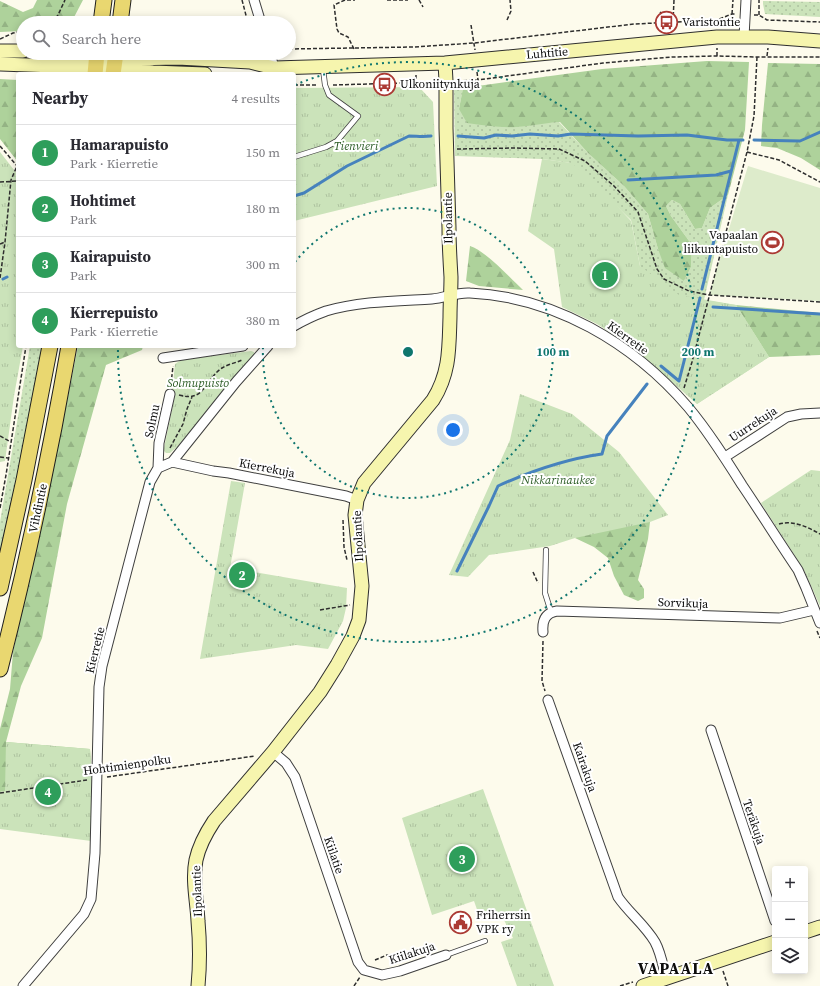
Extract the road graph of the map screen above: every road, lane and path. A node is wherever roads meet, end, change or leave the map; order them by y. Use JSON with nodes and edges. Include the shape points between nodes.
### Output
{"nodes":[{"id":1,"x":65,"y":0,"type":"edge"},
{"id":2,"x":104,"y":0,"type":"edge"},
{"id":3,"x":123,"y":0,"type":"edge"},
{"id":4,"x":242,"y":0,"type":"edge"},
{"id":5,"x":254,"y":0,"type":"edge"},
{"id":6,"x":355,"y":0,"type":"edge"},
{"id":7,"x":387,"y":0,"type":"edge"},
{"id":8,"x":408,"y":0,"type":"edge"},
{"id":9,"x":419,"y":0,"type":"edge"},
{"id":10,"x":510,"y":0,"type":"edge"},
{"id":11,"x":674,"y":0,"type":"edge"},
{"id":12,"x":733,"y":0,"type":"edge"},
{"id":13,"x":746,"y":0,"type":"edge"},
{"id":14,"x":759,"y":0,"type":"edge"},
{"id":15,"x":423,"y":7,"type":"dead end"},
{"id":16,"x":660,"y":12,"type":"dead end"},
{"id":17,"x":732,"y":14,"type":"junction"},
{"id":18,"x":745,"y":14,"type":"junction"},
{"id":19,"x":759,"y":15,"type":"junction"},
{"id":20,"x":57,"y":16,"type":"edge"},
{"id":21,"x":102,"y":16,"type":"edge"},
{"id":22,"x":121,"y":16,"type":"edge"},
{"id":23,"x":246,"y":16,"type":"edge"},
{"id":24,"x":259,"y":16,"type":"edge"},
{"id":25,"x":507,"y":20,"type":"dead end"},
{"id":26,"x":670,"y":22,"type":"junction"},
{"id":27,"x":673,"y":22,"type":"junction"},
{"id":28,"x":820,"y":22,"type":"edge"},
{"id":29,"x":471,"y":25,"type":"dead end"},
{"id":30,"x":16,"y":32,"type":"edge"},
{"id":31,"x":744,"y":36,"type":"junction"},
{"id":32,"x":0,"y":39,"type":"edge"},
{"id":33,"x":820,"y":40,"type":"edge"},
{"id":34,"x":474,"y":43,"type":"junction"},
{"id":35,"x":296,"y":49,"type":"edge"},
{"id":36,"x":354,"y":49,"type":"junction"},
{"id":37,"x":0,"y":51,"type":"edge"},
{"id":38,"x":16,"y":51,"type":"edge"},
{"id":39,"x":757,"y":57,"type":"junction"},
{"id":40,"x":820,"y":57,"type":"edge"},
{"id":41,"x":167,"y":60,"type":"edge"},
{"id":42,"x":222,"y":60,"type":"edge"},
{"id":43,"x":272,"y":60,"type":"edge"},
{"id":44,"x":96,"y":62,"type":"edge"},
{"id":45,"x":445,"y":63,"type":"junction"},
{"id":46,"x":0,"y":64,"type":"edge"},
{"id":47,"x":115,"y":64,"type":"edge"},
{"id":48,"x":323,"y":67,"type":"junction"},
{"id":49,"x":274,"y":68,"type":"junction"},
{"id":50,"x":153,"y":72,"type":"edge"},
{"id":51,"x":261,"y":72,"type":"edge"},
{"id":52,"x":432,"y":82,"type":"junction"},
{"id":53,"x":296,"y":84,"type":"edge"},
{"id":54,"x":441,"y":84,"type":"junction"},
{"id":55,"x":325,"y":85,"type":"junction"},
{"id":56,"x":0,"y":146,"type":"edge"},
{"id":57,"x":447,"y":149,"type":"junction"},
{"id":58,"x":747,"y":152,"type":"junction"},
{"id":59,"x":296,"y":156,"type":"edge"},
{"id":60,"x":16,"y":166,"type":"edge"},
{"id":61,"x":16,"y":169,"type":"edge"},
{"id":62,"x":11,"y":180,"type":"junction"},
{"id":63,"x":16,"y":181,"type":"edge"},
{"id":64,"x":0,"y":182,"type":"edge"},
{"id":65,"x":820,"y":182,"type":"edge"},
{"id":66,"x":5,"y":242,"type":"junction"},
{"id":67,"x":0,"y":244,"type":"edge"},
{"id":68,"x":0,"y":278,"type":"edge"},
{"id":69,"x":709,"y":295,"type":"junction"},
{"id":70,"x":450,"y":296,"type":"junction"},
{"id":71,"x":820,"y":302,"type":"edge"},
{"id":72,"x":296,"y":325,"type":"edge"},
{"id":73,"x":26,"y":348,"type":"edge"},
{"id":74,"x":50,"y":348,"type":"edge"},
{"id":75,"x":69,"y":348,"type":"edge"},
{"id":76,"x":229,"y":348,"type":"edge"},
{"id":77,"x":260,"y":348,"type":"edge"},
{"id":78,"x":261,"y":348,"type":"edge"},
{"id":79,"x":168,"y":357,"type":"joint"},
{"id":80,"x":170,"y":393,"type":"junction"},
{"id":81,"x":678,"y":396,"type":"junction"},
{"id":82,"x":192,"y":397,"type":"junction"},
{"id":83,"x":820,"y":413,"type":"edge"},
{"id":84,"x":0,"y":436,"type":"edge"},
{"id":85,"x":11,"y":442,"type":"junction"},
{"id":86,"x":0,"y":457,"type":"edge"},
{"id":87,"x":725,"y":457,"type":"junction"},
{"id":88,"x":9,"y":458,"type":"junction"},
{"id":89,"x":172,"y":462,"type":"junction"},
{"id":90,"x":159,"y":465,"type":"junction"},
{"id":91,"x":357,"y":500,"type":"junction"},
{"id":92,"x":0,"y":508,"type":"edge"},
{"id":93,"x":344,"y":518,"type":"dead end"},
{"id":94,"x":769,"y":526,"type":"junction"},
{"id":95,"x":820,"y":534,"type":"edge"},
{"id":96,"x":546,"y":550,"type":"dead end"},
{"id":97,"x":347,"y":561,"type":"dead end"},
{"id":98,"x":0,"y":588,"type":"edge"},
{"id":99,"x":352,"y":609,"type":"dead end"},
{"id":100,"x":320,"y":610,"type":"dead end"},
{"id":101,"x":814,"y":610,"type":"junction"},
{"id":102,"x":551,"y":612,"type":"junction"},
{"id":103,"x":817,"y":625,"type":"edge"},
{"id":104,"x":543,"y":632,"type":"joint"},
{"id":105,"x":820,"y":638,"type":"edge"},
{"id":106,"x":0,"y":669,"type":"edge"},
{"id":107,"x":548,"y":700,"type":"joint"},
{"id":108,"x":711,"y":730,"type":"dead end"},
{"id":109,"x":273,"y":752,"type":"junction"},
{"id":110,"x":254,"y":761,"type":"dead end"},
{"id":111,"x":97,"y":778,"type":"junction"},
{"id":112,"x":0,"y":793,"type":"edge"},
{"id":113,"x":772,"y":912,"type":"edge"},
{"id":114,"x":820,"y":927,"type":"edge"},
{"id":115,"x":808,"y":931,"type":"edge"},
{"id":116,"x":485,"y":941,"type":"dead end"},
{"id":117,"x":772,"y":943,"type":"edge"},
{"id":118,"x":446,"y":955,"type":"joint"},
{"id":119,"x":374,"y":960,"type":"dead end"},
{"id":120,"x":719,"y":960,"type":"junction"},
{"id":121,"x":406,"y":969,"type":"junction"},
{"id":122,"x":364,"y":970,"type":"joint"},
{"id":123,"x":666,"y":978,"type":"junction"},
{"id":124,"x":23,"y":986,"type":"edge"},
{"id":125,"x":198,"y":986,"type":"edge"},
{"id":126,"x":643,"y":986,"type":"edge"},
{"id":127,"x":728,"y":986,"type":"edge"}],
"edges":[{"from":1,"to":20,"type":"path"},
{"from":2,"to":21,"type":"main road"},
{"from":3,"to":22,"type":"main road"},
{"from":4,"to":23,"type":"path"},
{"from":5,"to":24,"type":"street"},
{"from":6,"to":36,"type":"path","via":[[345,0],[334,5],[337,29],[339,33],[348,37]]},
{"from":7,"to":8,"type":"path"},
{"from":9,"to":15,"type":"path"},
{"from":10,"to":25,"type":"path","via":[[511,11]]},
{"from":11,"to":27,"type":"path"},
{"from":12,"to":17,"type":"path"},
{"from":13,"to":18,"type":"street"},
{"from":14,"to":19,"type":"path"},
{"from":16,"to":26,"type":"path"},
{"from":17,"to":18,"type":"path"},
{"from":17,"to":27,"type":"path","via":[[717,20]]},
{"from":18,"to":19,"type":"path"},
{"from":18,"to":31,"type":"street"},
{"from":19,"to":28,"type":"path","via":[[767,20]]},
{"from":26,"to":27,"type":"path"},
{"from":26,"to":34,"type":"path"},
{"from":29,"to":34,"type":"path"},
{"from":30,"to":32,"type":"path"},
{"from":31,"to":33,"type":"street","name":"Luhtitie"},
{"from":31,"to":45,"type":"street","name":"Luhtitie","via":[[717,36]]},
{"from":34,"to":36,"type":"path"},
{"from":35,"to":36,"type":"path"},
{"from":37,"to":38,"type":"street"},
{"from":39,"to":40,"type":"path"},
{"from":39,"to":54,"type":"path","via":[[672,57]]},
{"from":39,"to":58,"type":"path","via":[[754,116]]},
{"from":41,"to":47,"type":"street","name":"Luhtitie"},
{"from":42,"to":49,"type":"street","name":"Luhtitie","via":[[250,62]]},
{"from":43,"to":49,"type":"street"},
{"from":44,"to":46,"type":"street"},
{"from":44,"to":47,"type":"street"},
{"from":45,"to":48,"type":"street","name":"Luhtitie"},
{"from":45,"to":54,"type":"street","name":"Ilpolantie"},
{"from":47,"to":50,"type":"street"},
{"from":48,"to":49,"type":"street","name":"Luhtitie"},
{"from":48,"to":55,"type":"lane"},
{"from":49,"to":51,"type":"street","name":"Luhtitie"},
{"from":52,"to":54,"type":"path"},
{"from":52,"to":54,"type":"path"},
{"from":52,"to":55,"type":"path"},
{"from":53,"to":55,"type":"path"},
{"from":54,"to":57,"type":"street","name":"Ilpolantie"},
{"from":55,"to":59,"type":"lane","via":[[329,95],[358,116],[336,141],[326,147]]},
{"from":56,"to":60,"type":"path"},
{"from":57,"to":69,"type":"path","via":[[559,149],[585,161],[614,186],[638,212],[656,269],[664,279],[689,291]]},
{"from":57,"to":70,"type":"street","name":"Ilpolantie"},
{"from":58,"to":65,"type":"path","via":[[779,160]]},
{"from":58,"to":69,"type":"path"},
{"from":61,"to":62,"type":"path"},
{"from":62,"to":63,"type":"path"},
{"from":62,"to":64,"type":"path"},
{"from":62,"to":66,"type":"path"},
{"from":66,"to":67,"type":"path"},
{"from":66,"to":68,"type":"path"},
{"from":69,"to":71,"type":"path"},
{"from":69,"to":81,"type":"path","via":[[692,362],[682,392]]},
{"from":70,"to":72,"type":"street","name":"Kierretie","via":[[344,307],[324,312]]},
{"from":70,"to":81,"type":"street","name":"Kierretie","via":[[463,293],[498,296],[551,309],[578,320],[628,352]]},
{"from":70,"to":91,"type":"street","name":"Ilpolantie","via":[[449,353],[445,377],[433,400],[364,484]]},
{"from":73,"to":85,"type":"path"},
{"from":74,"to":98,"type":"main road","name":"Vihdintie"},
{"from":75,"to":106,"type":"main road","name":"Vihdintie","via":[[25,568]]},
{"from":76,"to":79,"type":"street"},
{"from":77,"to":82,"type":"path","via":[[241,361],[223,367],[214,374],[198,395]]},
{"from":78,"to":89,"type":"street"},
{"from":79,"to":80,"type":"path","name":"Solmu","via":[[174,367]]},
{"from":80,"to":82,"type":"path"},
{"from":80,"to":90,"type":"street","name":"Solmu","via":[[159,443]]},
{"from":81,"to":87,"type":"street","name":"Kierretie"},
{"from":82,"to":90,"type":"path","via":[[177,437]]},
{"from":83,"to":87,"type":"street","name":"Uurrekuja","via":[[787,417]]},
{"from":84,"to":85,"type":"path"},
{"from":85,"to":88,"type":"path"},
{"from":86,"to":88,"type":"path"},
{"from":87,"to":94,"type":"street","name":"Kierretie"},
{"from":88,"to":92,"type":"path"},
{"from":89,"to":90,"type":"street"},
{"from":89,"to":91,"type":"street","name":"Kierrekuja"},
{"from":90,"to":111,"type":"street","name":"Kierretie","via":[[150,482],[102,666],[99,687]]},
{"from":91,"to":109,"type":"street","name":"Ilpolantie","via":[[355,515],[362,586],[359,620],[353,636],[320,692]]},
{"from":93,"to":97,"type":"path","via":[[344,547]]},
{"from":94,"to":95,"type":"path","via":[[787,521]]},
{"from":94,"to":101,"type":"street","name":"Kierretie","via":[[798,570]]},
{"from":96,"to":102,"type":"lane","via":[[545,593]]},
{"from":99,"to":100,"type":"path","via":[[353,604]]},
{"from":101,"to":102,"type":"street","name":"Sorvikuja","via":[[780,618]]},
{"from":101,"to":103,"type":"street","name":"Kierretie"},
{"from":102,"to":104,"type":"street","via":[[544,619]]},
{"from":103,"to":105,"type":"path"},
{"from":104,"to":107,"type":"path","via":[[542,681]]},
{"from":107,"to":123,"type":"street","name":"Kairakuja","via":[[618,897],[656,943]]},
{"from":108,"to":113,"type":"street","name":"Teräkuja"},
{"from":109,"to":122,"type":"street","name":"Kiilatie","via":[[286,763],[295,777],[358,962]]},
{"from":109,"to":125,"type":"street","name":"Ilpolantie","via":[[214,821],[200,846],[195,873],[199,929]]},
{"from":110,"to":111,"type":"path","name":"Hohtimienpolku","via":[[257,755]]},
{"from":111,"to":112,"type":"path","name":"Hohtimienpolku"},
{"from":111,"to":124,"type":"street","name":"Kierretie","via":[[91,899],[84,914]]},
{"from":114,"to":115,"type":"street"},
{"from":116,"to":118,"type":"lane"},
{"from":117,"to":120,"type":"street"},
{"from":118,"to":121,"type":"street","name":"Kiilakuja"},
{"from":119,"to":121,"type":"path","via":[[387,955],[403,962]]},
{"from":120,"to":123,"type":"street"},
{"from":120,"to":127,"type":"path"},
{"from":121,"to":122,"type":"street","name":"Kiilakuja","via":[[382,976]]},
{"from":123,"to":126,"type":"street"}]}
